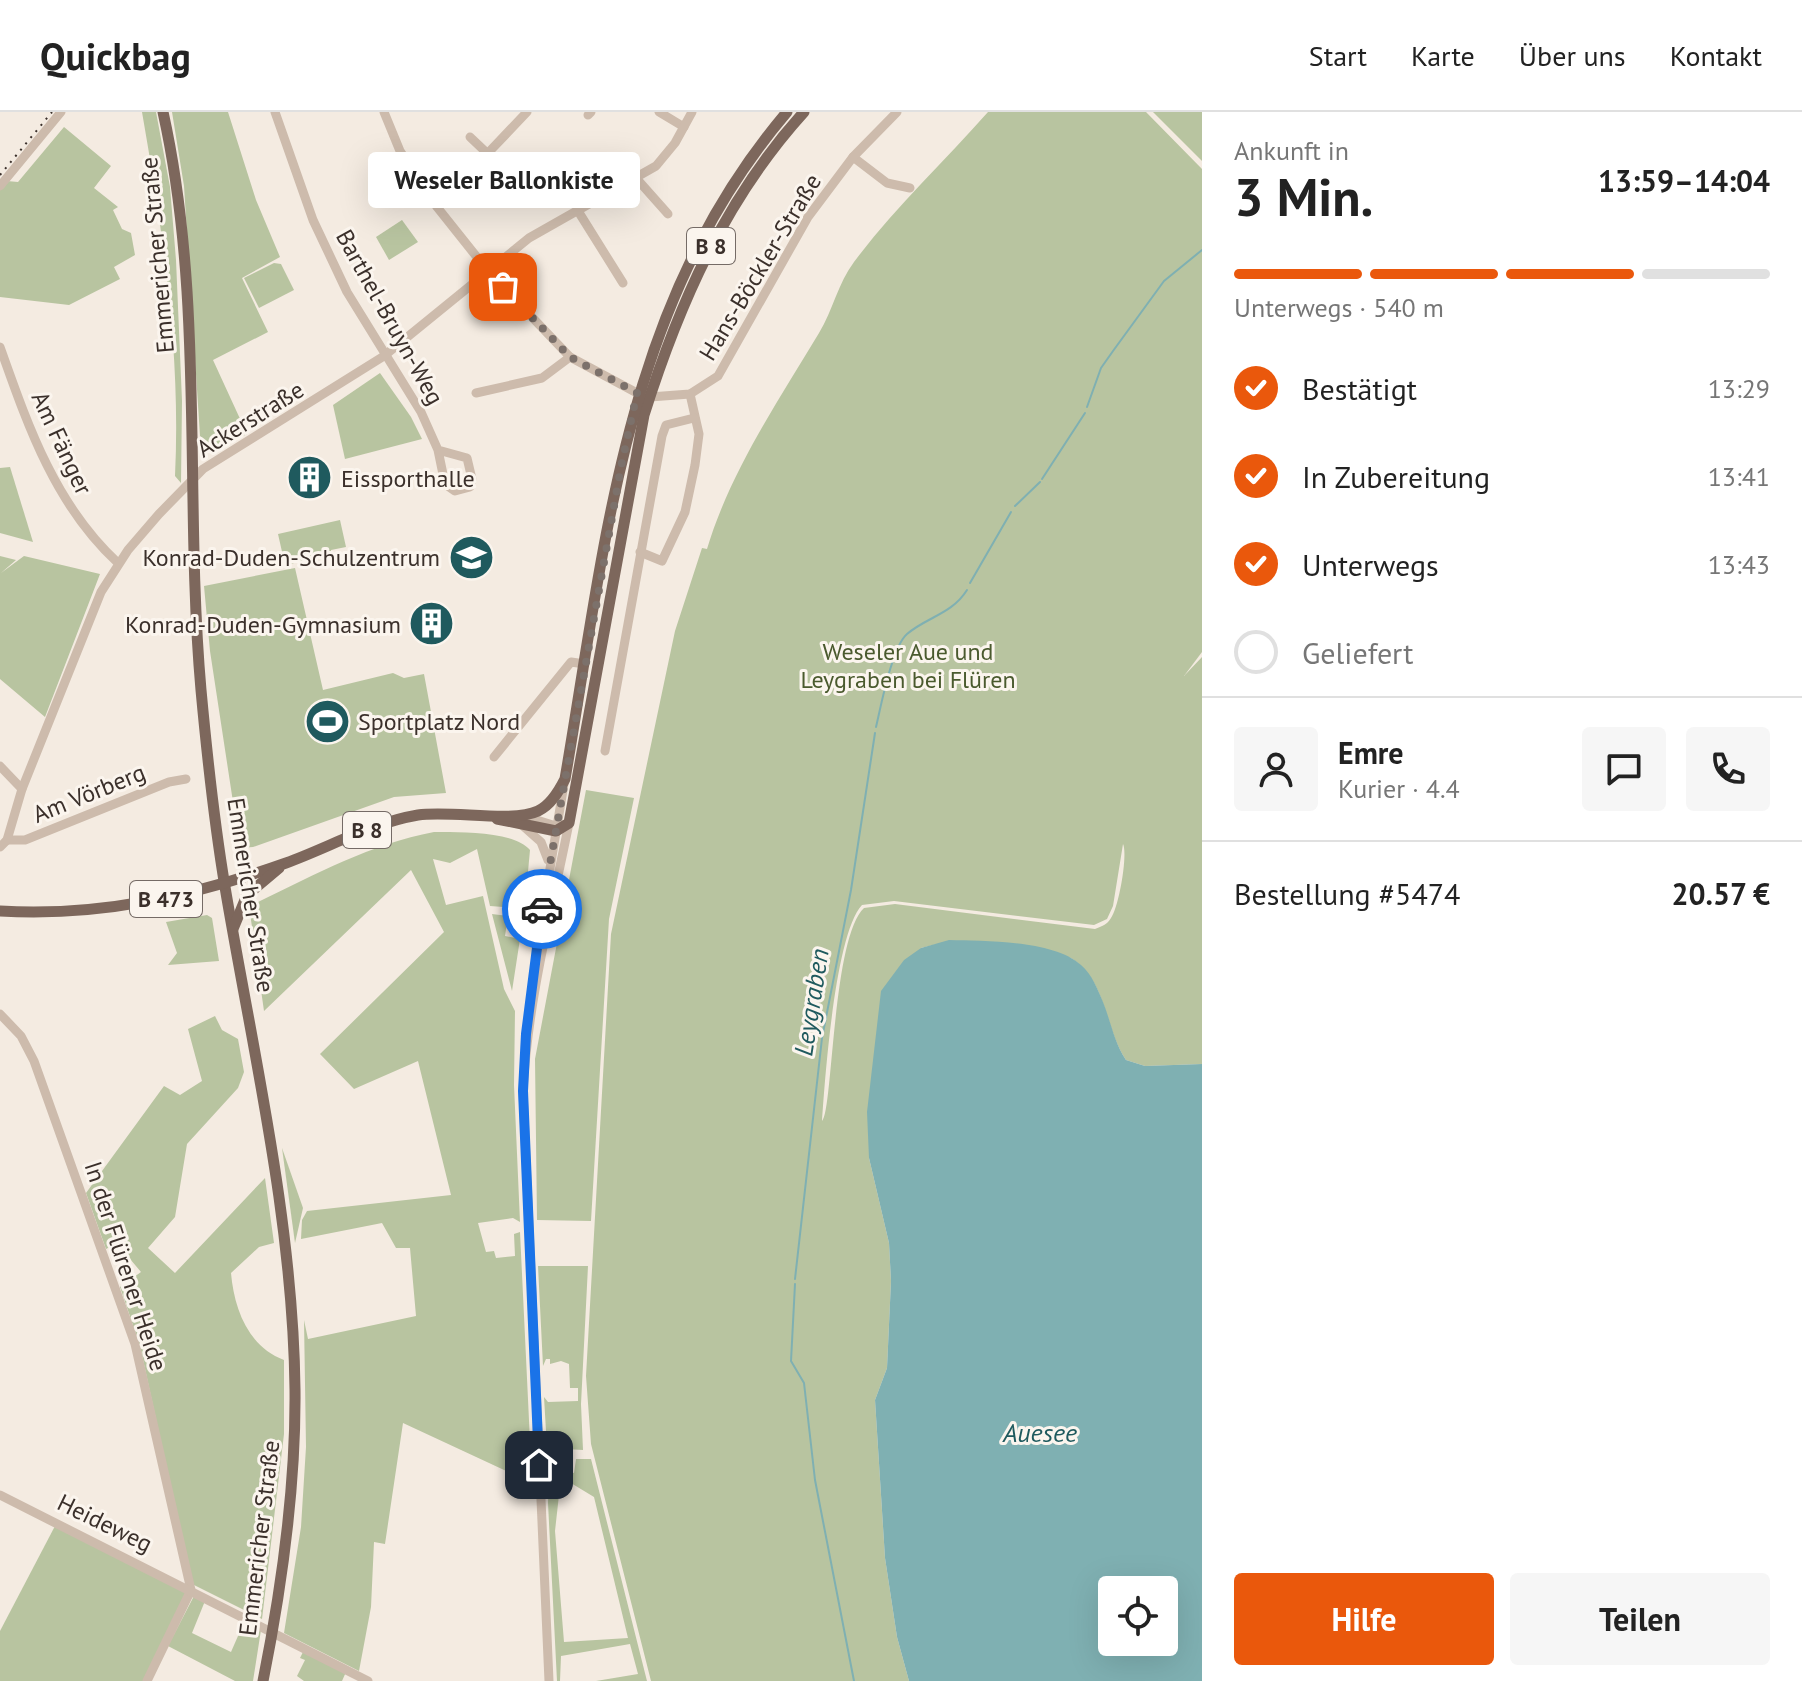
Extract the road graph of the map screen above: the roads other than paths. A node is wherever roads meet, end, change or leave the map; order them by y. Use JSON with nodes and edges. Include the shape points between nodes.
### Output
{"nodes":[{"id":1,"x":61,"y":112,"type":"edge"},
{"id":2,"x":163,"y":112,"type":"edge"},
{"id":3,"x":275,"y":112,"type":"edge"},
{"id":4,"x":527,"y":112,"type":"edge"},
{"id":5,"x":659,"y":112,"type":"edge"},
{"id":6,"x":692,"y":112,"type":"edge"},
{"id":7,"x":787,"y":112,"type":"edge"},
{"id":8,"x":804,"y":112,"type":"edge"},
{"id":9,"x":897,"y":112,"type":"edge"},
{"id":10,"x":387,"y":113,"type":"edge"},
{"id":11,"x":684,"y":127,"type":"junction"},
{"id":12,"x":470,"y":137,"type":"dead end"},
{"id":13,"x":488,"y":153,"type":"junction"},
{"id":14,"x":853,"y":157,"type":"junction"},
{"id":15,"x":509,"y":174,"type":"dead end"},
{"id":16,"x":636,"y":178,"type":"junction"},
{"id":17,"x":0,"y":186,"type":"edge"},
{"id":18,"x":910,"y":188,"type":"dead end"},
{"id":19,"x":578,"y":211,"type":"junction"},
{"id":20,"x":668,"y":214,"type":"dead end"},
{"id":21,"x":488,"y":271,"type":"junction"},
{"id":22,"x":623,"y":283,"type":"dead end"},
{"id":23,"x":0,"y":347,"type":"edge"},
{"id":24,"x":384,"y":356,"type":"junction"},
{"id":25,"x":570,"y":357,"type":"junction"},
{"id":26,"x":4,"y":371,"type":"edge"},
{"id":27,"x":476,"y":393,"type":"dead end"},
{"id":28,"x":637,"y":393,"type":"junction"},
{"id":29,"x":690,"y":394,"type":"junction"},
{"id":30,"x":650,"y":397,"type":"junction"},
{"id":31,"x":694,"y":418,"type":"junction"},
{"id":32,"x":438,"y":450,"type":"junction"},
{"id":33,"x":191,"y":482,"type":"junction"},
{"id":34,"x":640,"y":552,"type":"junction"},
{"id":35,"x":118,"y":563,"type":"junction"},
{"id":36,"x":585,"y":664,"type":"junction"},
{"id":37,"x":605,"y":751,"type":"dead end"},
{"id":38,"x":494,"y":757,"type":"dead end"},
{"id":39,"x":0,"y":766,"type":"edge"},
{"id":40,"x":186,"y":779,"type":"dead end"},
{"id":41,"x":565,"y":779,"type":"junction"},
{"id":42,"x":22,"y":789,"type":"junction"},
{"id":43,"x":523,"y":821,"type":"junction"},
{"id":44,"x":562,"y":829,"type":"junction"},
{"id":45,"x":4,"y":844,"type":"edge"},
{"id":46,"x":286,"y":863,"type":"junction"},
{"id":47,"x":550,"y":870,"type":"junction"},
{"id":48,"x":224,"y":883,"type":"junction"},
{"id":49,"x":0,"y":911,"type":"edge"},
{"id":50,"x":233,"y":929,"type":"junction"},
{"id":51,"x":535,"y":978,"type":"junction"},
{"id":52,"x":0,"y":1014,"type":"edge"},
{"id":53,"x":0,"y":1495,"type":"edge"},
{"id":54,"x":191,"y":1590,"type":"junction"},
{"id":55,"x":272,"y":1630,"type":"junction"},
{"id":56,"x":147,"y":1681,"type":"edge"},
{"id":57,"x":263,"y":1681,"type":"edge"},
{"id":58,"x":368,"y":1681,"type":"edge"},
{"id":59,"x":549,"y":1681,"type":"edge"}],
"edges":[{"from":1,"to":17,"type":"street"},
{"from":2,"to":33,"type":"main road","name":"Emmericher Straße","via":[[183,260]]},
{"from":3,"to":24,"type":"street","name":"Barthel-Bruyn-Weg","via":[[313,220]]},
{"from":4,"to":13,"type":"street"},
{"from":5,"to":11,"type":"street"},
{"from":6,"to":11,"type":"street","name":"Ackerstraße"},
{"from":7,"to":28,"type":"main road","number":"B 8","via":[[713,216],[669,305]]},
{"from":8,"to":30,"type":"main road","number":"B 8","via":[[726,219],[691,284]]},
{"from":9,"to":14,"type":"street","name":"Hans-Böckler-Straße"},
{"from":10,"to":21,"type":"street","via":[[400,151]]},
{"from":11,"to":16,"type":"street","name":"Ackerstraße","via":[[664,158]]},
{"from":12,"to":13,"type":"street"},
{"from":13,"to":15,"type":"street"},
{"from":14,"to":18,"type":"street","via":[[887,183]]},
{"from":14,"to":29,"type":"street","name":"Hans-Böckler-Straße","via":[[799,232],[730,360],[718,376]]},
{"from":16,"to":19,"type":"street","name":"Ackerstraße"},
{"from":16,"to":20,"type":"street"},
{"from":19,"to":21,"type":"street","name":"Ackerstraße","via":[[529,238]]},
{"from":19,"to":22,"type":"street"},
{"from":21,"to":24,"type":"street","name":"Ackerstraße"},
{"from":21,"to":25,"type":"street"},
{"from":23,"to":26,"type":"street","name":"Am Fänger"},
{"from":24,"to":32,"type":"street","name":"Barthel-Bruyn-Weg","via":[[421,412]]},
{"from":24,"to":33,"type":"street","name":"Ackerstraße","via":[[203,469]]},
{"from":25,"to":27,"type":"street","via":[[542,378]]},
{"from":25,"to":28,"type":"street"},
{"from":26,"to":35,"type":"street","name":"Am Fänger","via":[[63,500]]},
{"from":28,"to":30,"type":"main road"},
{"from":28,"to":36,"type":"main road","number":"B 8"},
{"from":29,"to":30,"type":"street"},
{"from":29,"to":31,"type":"street"},
{"from":30,"to":44,"type":"main road","number":"B 8"},
{"from":31,"to":34,"type":"street","via":[[666,425]]},
{"from":31,"to":34,"type":"street","via":[[697,453],[678,531],[662,561]]},
{"from":32,"to":32,"type":"street","name":"Barthel-Bruyn-Weg","via":[[467,458],[470,487],[448,487]]},
{"from":33,"to":35,"type":"street","name":"Ackerstraße"},
{"from":33,"to":48,"type":"main road","name":"Emmericher Straße","via":[[201,691]]},
{"from":34,"to":37,"type":"street"},
{"from":35,"to":42,"type":"street","name":"Ackerstraße","via":[[101,592]]},
{"from":36,"to":38,"type":"street","via":[[571,662]]},
{"from":36,"to":41,"type":"main road","number":"B 8"},
{"from":39,"to":42,"type":"street"},
{"from":40,"to":45,"type":"street","name":"Am Vörberg"},
{"from":41,"to":43,"type":"main road","via":[[547,806]]},
{"from":41,"to":44,"type":"street","number":"B 8"},
{"from":42,"to":45,"type":"street","name":"Ackerstraße"},
{"from":43,"to":44,"type":"main road","number":"B 8"},
{"from":43,"to":46,"type":"main road","number":"B 8","via":[[453,812],[381,824]]},
{"from":43,"to":47,"type":"street","via":[[541,842]]},
{"from":44,"to":47,"type":"street"},
{"from":44,"to":51,"type":"street"},
{"from":46,"to":48,"type":"main road","number":"B 8"},
{"from":46,"to":50,"type":"main road","via":[[247,895]]},
{"from":47,"to":51,"type":"street"},
{"from":48,"to":49,"type":"main road","number":"B 473","via":[[106,909]]},
{"from":48,"to":50,"type":"main road","name":"Emmericher Straße"},
{"from":50,"to":55,"type":"main road","name":"Emmericher Straße","via":[[268,1127],[292,1330],[293,1449]]},
{"from":51,"to":59,"type":"street","via":[[523,1091]]},
{"from":52,"to":54,"type":"street","name":"In der Flürener Heide","via":[[21,1036],[34,1061],[135,1344]]},
{"from":53,"to":54,"type":"street","name":"Heideweg"},
{"from":54,"to":55,"type":"street","name":"Heideweg"},
{"from":54,"to":56,"type":"street"},
{"from":55,"to":57,"type":"main road","name":"Emmericher Straße"},
{"from":55,"to":58,"type":"street","name":"Heideweg"}]}
